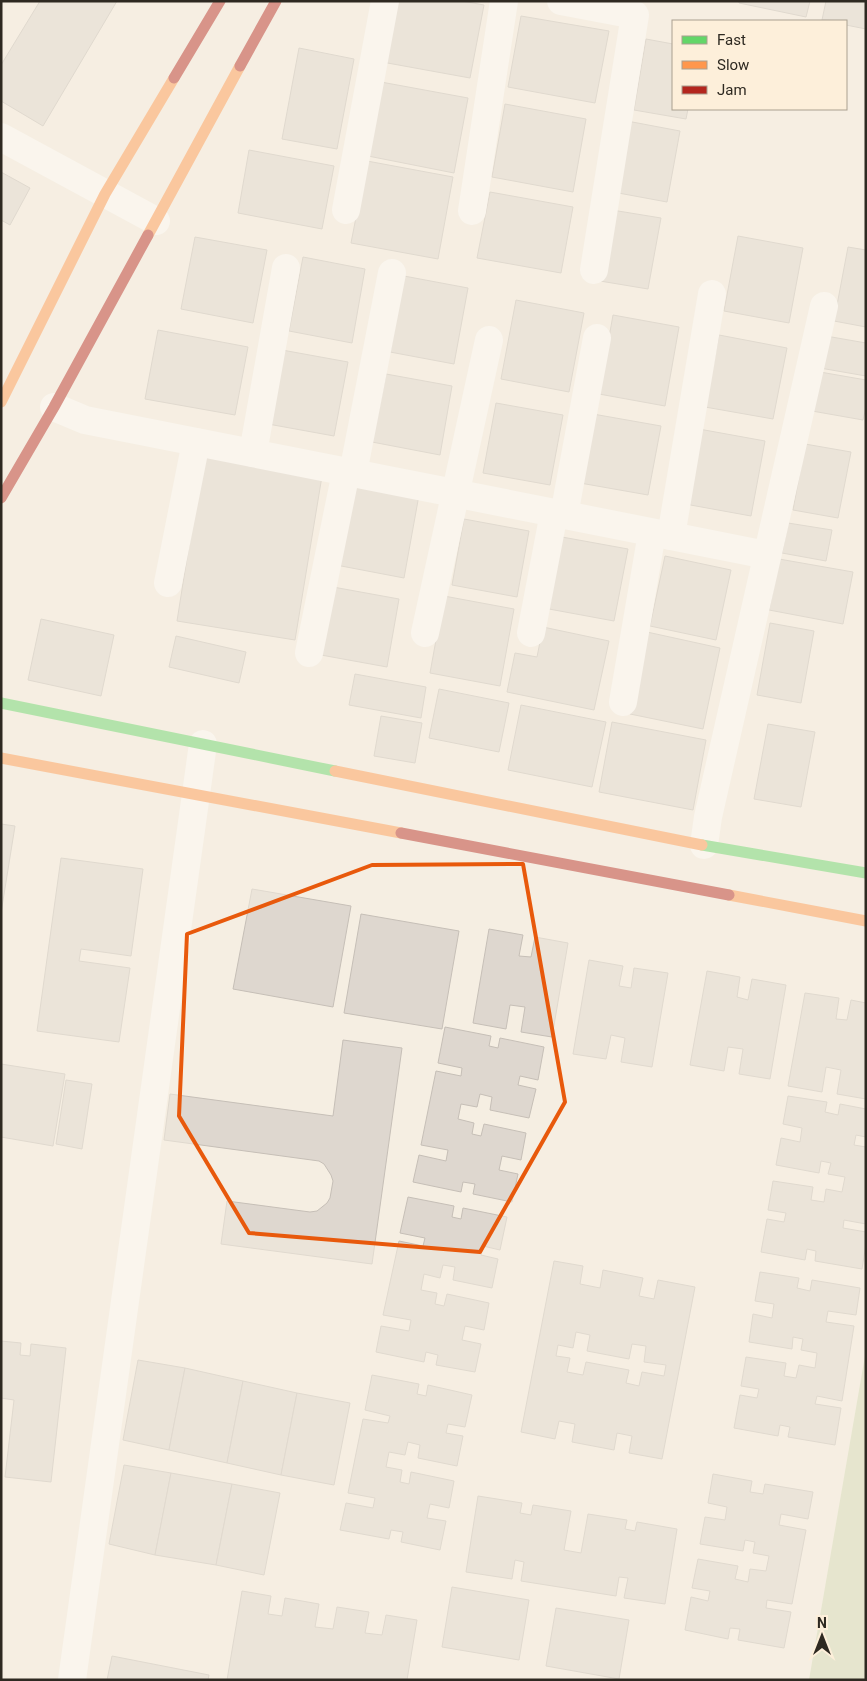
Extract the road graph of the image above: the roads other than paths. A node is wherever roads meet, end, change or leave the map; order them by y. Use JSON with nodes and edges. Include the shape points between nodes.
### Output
{"nodes":[{"id":1,"x":220,"y":1,"type":"edge"},
{"id":2,"x":276,"y":1,"type":"edge"},
{"id":3,"x":385,"y":1,"type":"edge"},
{"id":4,"x":504,"y":1,"type":"edge"},
{"id":5,"x":560,"y":1,"type":"edge"},
{"id":6,"x":1,"y":137,"type":"edge"},
{"id":7,"x":105,"y":194,"type":"junction"},
{"id":8,"x":346,"y":210,"type":"dead end"},
{"id":9,"x":472,"y":211,"type":"dead end"},
{"id":10,"x":156,"y":221,"type":"junction"},
{"id":11,"x":286,"y":268,"type":"dead end"},
{"id":12,"x":594,"y":270,"type":"dead end"},
{"id":13,"x":392,"y":273,"type":"dead end"},
{"id":14,"x":712,"y":294,"type":"dead end"},
{"id":15,"x":824,"y":306,"type":"dead end"},
{"id":16,"x":597,"y":338,"type":"dead end"},
{"id":17,"x":489,"y":340,"type":"dead end"},
{"id":18,"x":1,"y":402,"type":"edge"},
{"id":19,"x":54,"y":407,"type":"junction"},
{"id":20,"x":196,"y":442,"type":"junction"},
{"id":21,"x":252,"y":453,"type":"junction"},
{"id":22,"x":350,"y":473,"type":"junction"},
{"id":23,"x":455,"y":494,"type":"junction"},
{"id":24,"x":1,"y":498,"type":"edge"},
{"id":25,"x":559,"y":514,"type":"junction"},
{"id":26,"x":661,"y":534,"type":"junction"},
{"id":27,"x":767,"y":555,"type":"junction"},
{"id":28,"x":168,"y":584,"type":"dead end"},
{"id":29,"x":425,"y":633,"type":"dead end"},
{"id":30,"x":531,"y":633,"type":"dead end"},
{"id":31,"x":309,"y":653,"type":"dead end"},
{"id":32,"x":623,"y":702,"type":"dead end"},
{"id":33,"x":1,"y":704,"type":"edge"},
{"id":34,"x":203,"y":744,"type":"junction"},
{"id":35,"x":1,"y":758,"type":"edge"},
{"id":36,"x":195,"y":796,"type":"junction"},
{"id":37,"x":704,"y":845,"type":"junction"},
{"id":38,"x":866,"y":873,"type":"edge"},
{"id":39,"x":866,"y":921,"type":"edge"},
{"id":40,"x":72,"y":1680,"type":"edge"}],
"edges":[{"from":1,"to":7,"type":"street"},
{"from":2,"to":10,"type":"street"},
{"from":3,"to":8,"type":"street"},
{"from":4,"to":9,"type":"street"},
{"from":5,"to":12,"type":"street","via":[[635,15]]},
{"from":6,"to":7,"type":"street"},
{"from":7,"to":10,"type":"street"},
{"from":7,"to":18,"type":"street"},
{"from":10,"to":19,"type":"street"},
{"from":11,"to":21,"type":"street"},
{"from":13,"to":22,"type":"street"},
{"from":14,"to":26,"type":"street"},
{"from":15,"to":27,"type":"street"},
{"from":16,"to":25,"type":"street"},
{"from":17,"to":23,"type":"street"},
{"from":19,"to":20,"type":"street","via":[[86,420]]},
{"from":19,"to":24,"type":"street"},
{"from":20,"to":21,"type":"street"},
{"from":20,"to":28,"type":"street"},
{"from":21,"to":22,"type":"street"},
{"from":22,"to":23,"type":"street"},
{"from":22,"to":31,"type":"street"},
{"from":23,"to":25,"type":"street"},
{"from":23,"to":29,"type":"street"},
{"from":25,"to":26,"type":"street"},
{"from":25,"to":30,"type":"street"},
{"from":26,"to":27,"type":"street"},
{"from":26,"to":32,"type":"street"},
{"from":27,"to":37,"type":"street"},
{"from":33,"to":34,"type":"street"},
{"from":34,"to":36,"type":"street"},
{"from":34,"to":37,"type":"street"},
{"from":35,"to":36,"type":"street"},
{"from":36,"to":39,"type":"street"},
{"from":36,"to":40,"type":"street"},
{"from":37,"to":38,"type":"street"}]}
